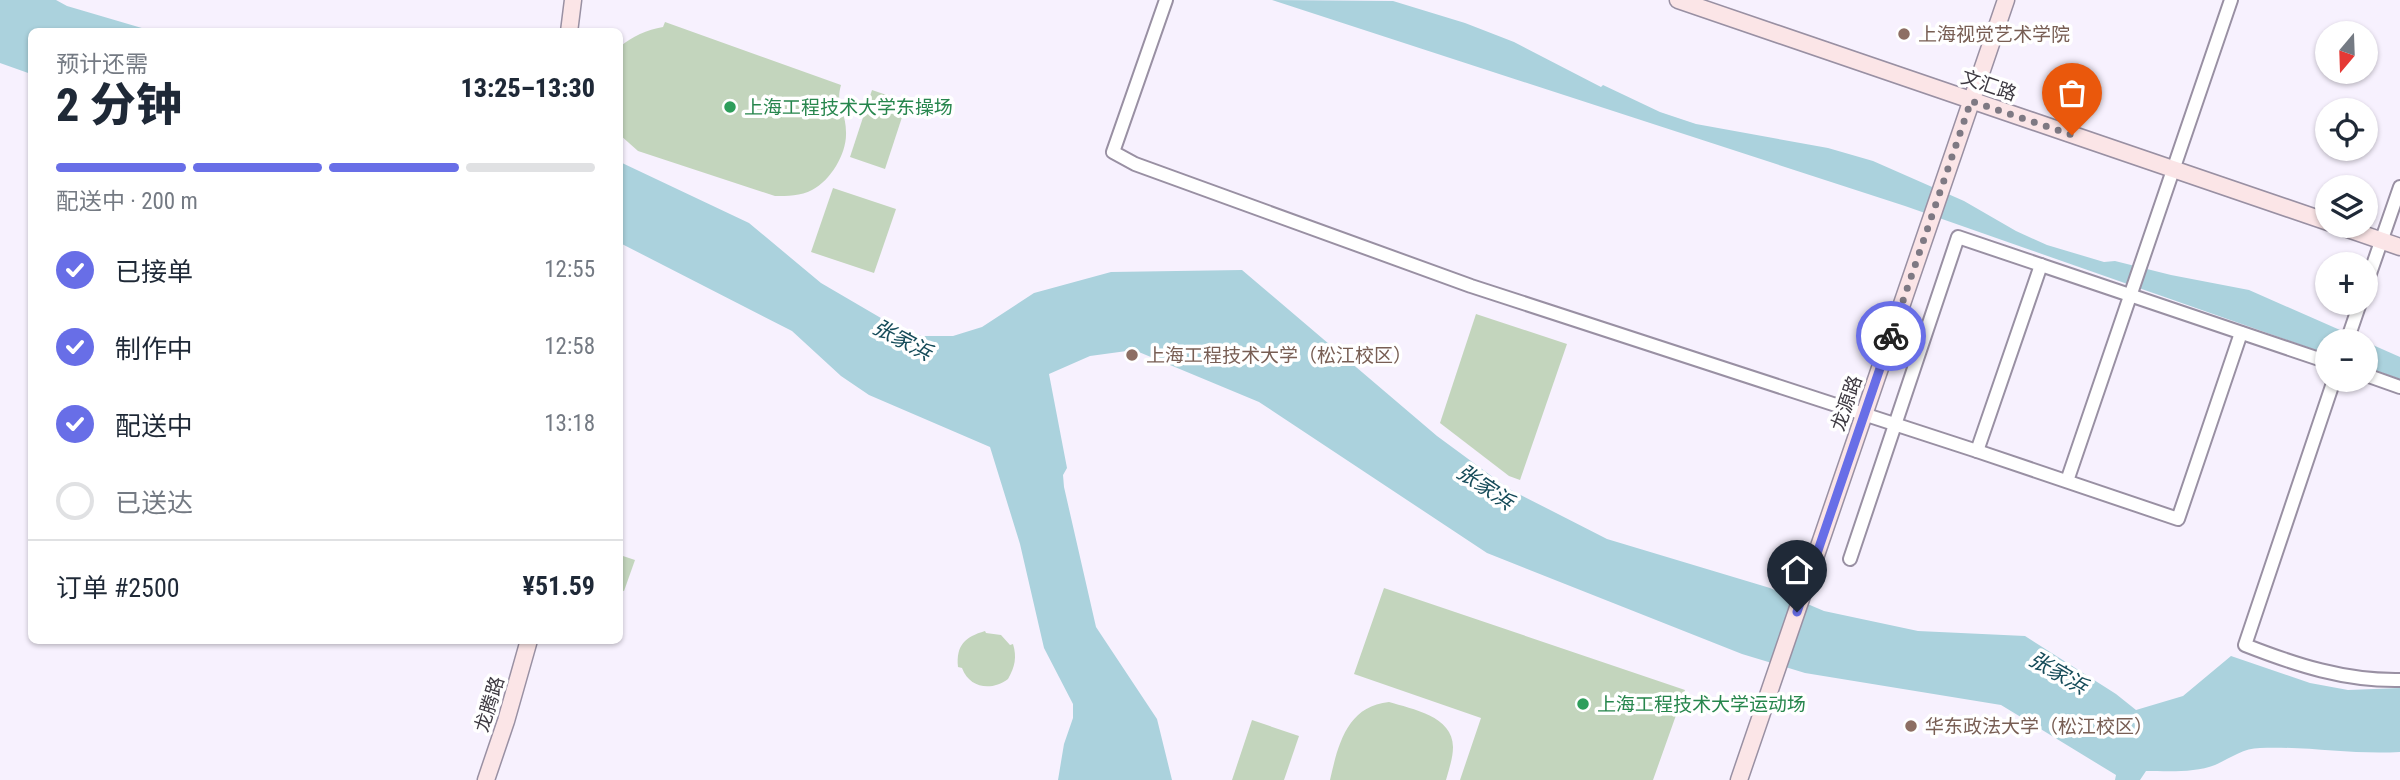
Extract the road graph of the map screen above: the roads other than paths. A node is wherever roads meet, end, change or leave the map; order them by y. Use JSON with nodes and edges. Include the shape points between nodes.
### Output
{"nodes":[{"id":1,"x":573,"y":0,"type":"edge"},
{"id":2,"x":1166,"y":0,"type":"edge"},
{"id":3,"x":1678,"y":0,"type":"edge"},
{"id":4,"x":2006,"y":0,"type":"edge"},
{"id":5,"x":2231,"y":0,"type":"edge"},
{"id":6,"x":570,"y":28,"type":"edge"},
{"id":7,"x":1971,"y":101,"type":"junction"},
{"id":8,"x":2173,"y":170,"type":"junction"},
{"id":9,"x":2400,"y":187,"type":"edge"},
{"id":10,"x":2315,"y":218,"type":"edge"},
{"id":11,"x":2375,"y":238,"type":"edge"},
{"id":12,"x":2381,"y":240,"type":"junction"},
{"id":13,"x":2400,"y":247,"type":"edge"},
{"id":14,"x":2377,"y":252,"type":"edge"},
{"id":15,"x":2041,"y":265,"type":"junction"},
{"id":16,"x":2130,"y":295,"type":"junction"},
{"id":17,"x":2241,"y":333,"type":"junction"},
{"id":18,"x":2315,"y":358,"type":"edge"},
{"id":19,"x":2378,"y":379,"type":"edge"},
{"id":20,"x":2400,"y":387,"type":"edge"},
{"id":21,"x":2330,"y":392,"type":"edge"},
{"id":22,"x":1864,"y":416,"type":"junction"},
{"id":23,"x":1895,"y":424,"type":"junction"},
{"id":24,"x":1977,"y":451,"type":"junction"},
{"id":25,"x":2067,"y":481,"type":"junction"},
{"id":26,"x":1850,"y":559,"type":"dead end"},
{"id":27,"x":528,"y":644,"type":"edge"},
{"id":28,"x":2400,"y":680,"type":"edge"},
{"id":29,"x":486,"y":780,"type":"edge"},
{"id":30,"x":1739,"y":780,"type":"edge"}],
"edges":[{"from":1,"to":6,"type":"main road"},
{"from":2,"to":22,"type":"street","via":[[1113,152],[1135,164],[1471,286]]},
{"from":3,"to":7,"type":"main road","name":"文汇路"},
{"from":4,"to":7,"type":"main road","name":"龙源路"},
{"from":5,"to":8,"type":"street"},
{"from":7,"to":8,"type":"main road","name":"文汇路"},
{"from":7,"to":22,"type":"main road","name":"龙源路"},
{"from":8,"to":10,"type":"main road","name":"文汇路"},
{"from":8,"to":16,"type":"street"},
{"from":9,"to":12,"type":"street"},
{"from":11,"to":12,"type":"main road"},
{"from":12,"to":13,"type":"main road"},
{"from":12,"to":14,"type":"street"},
{"from":15,"to":16,"type":"street"},
{"from":15,"to":23,"type":"street","via":[[1958,237]]},
{"from":15,"to":24,"type":"street"},
{"from":16,"to":17,"type":"street"},
{"from":16,"to":25,"type":"street"},
{"from":17,"to":18,"type":"street"},
{"from":17,"to":25,"type":"street","via":[[2179,519]]},
{"from":19,"to":20,"type":"street"},
{"from":21,"to":28,"type":"street","via":[[2245,645],[2320,672]]},
{"from":22,"to":23,"type":"street"},
{"from":22,"to":30,"type":"main road","name":"龙源路"},
{"from":23,"to":24,"type":"street"},
{"from":23,"to":26,"type":"street"},
{"from":24,"to":25,"type":"street"},
{"from":27,"to":29,"type":"main road","name":"龙腾路"}]}
